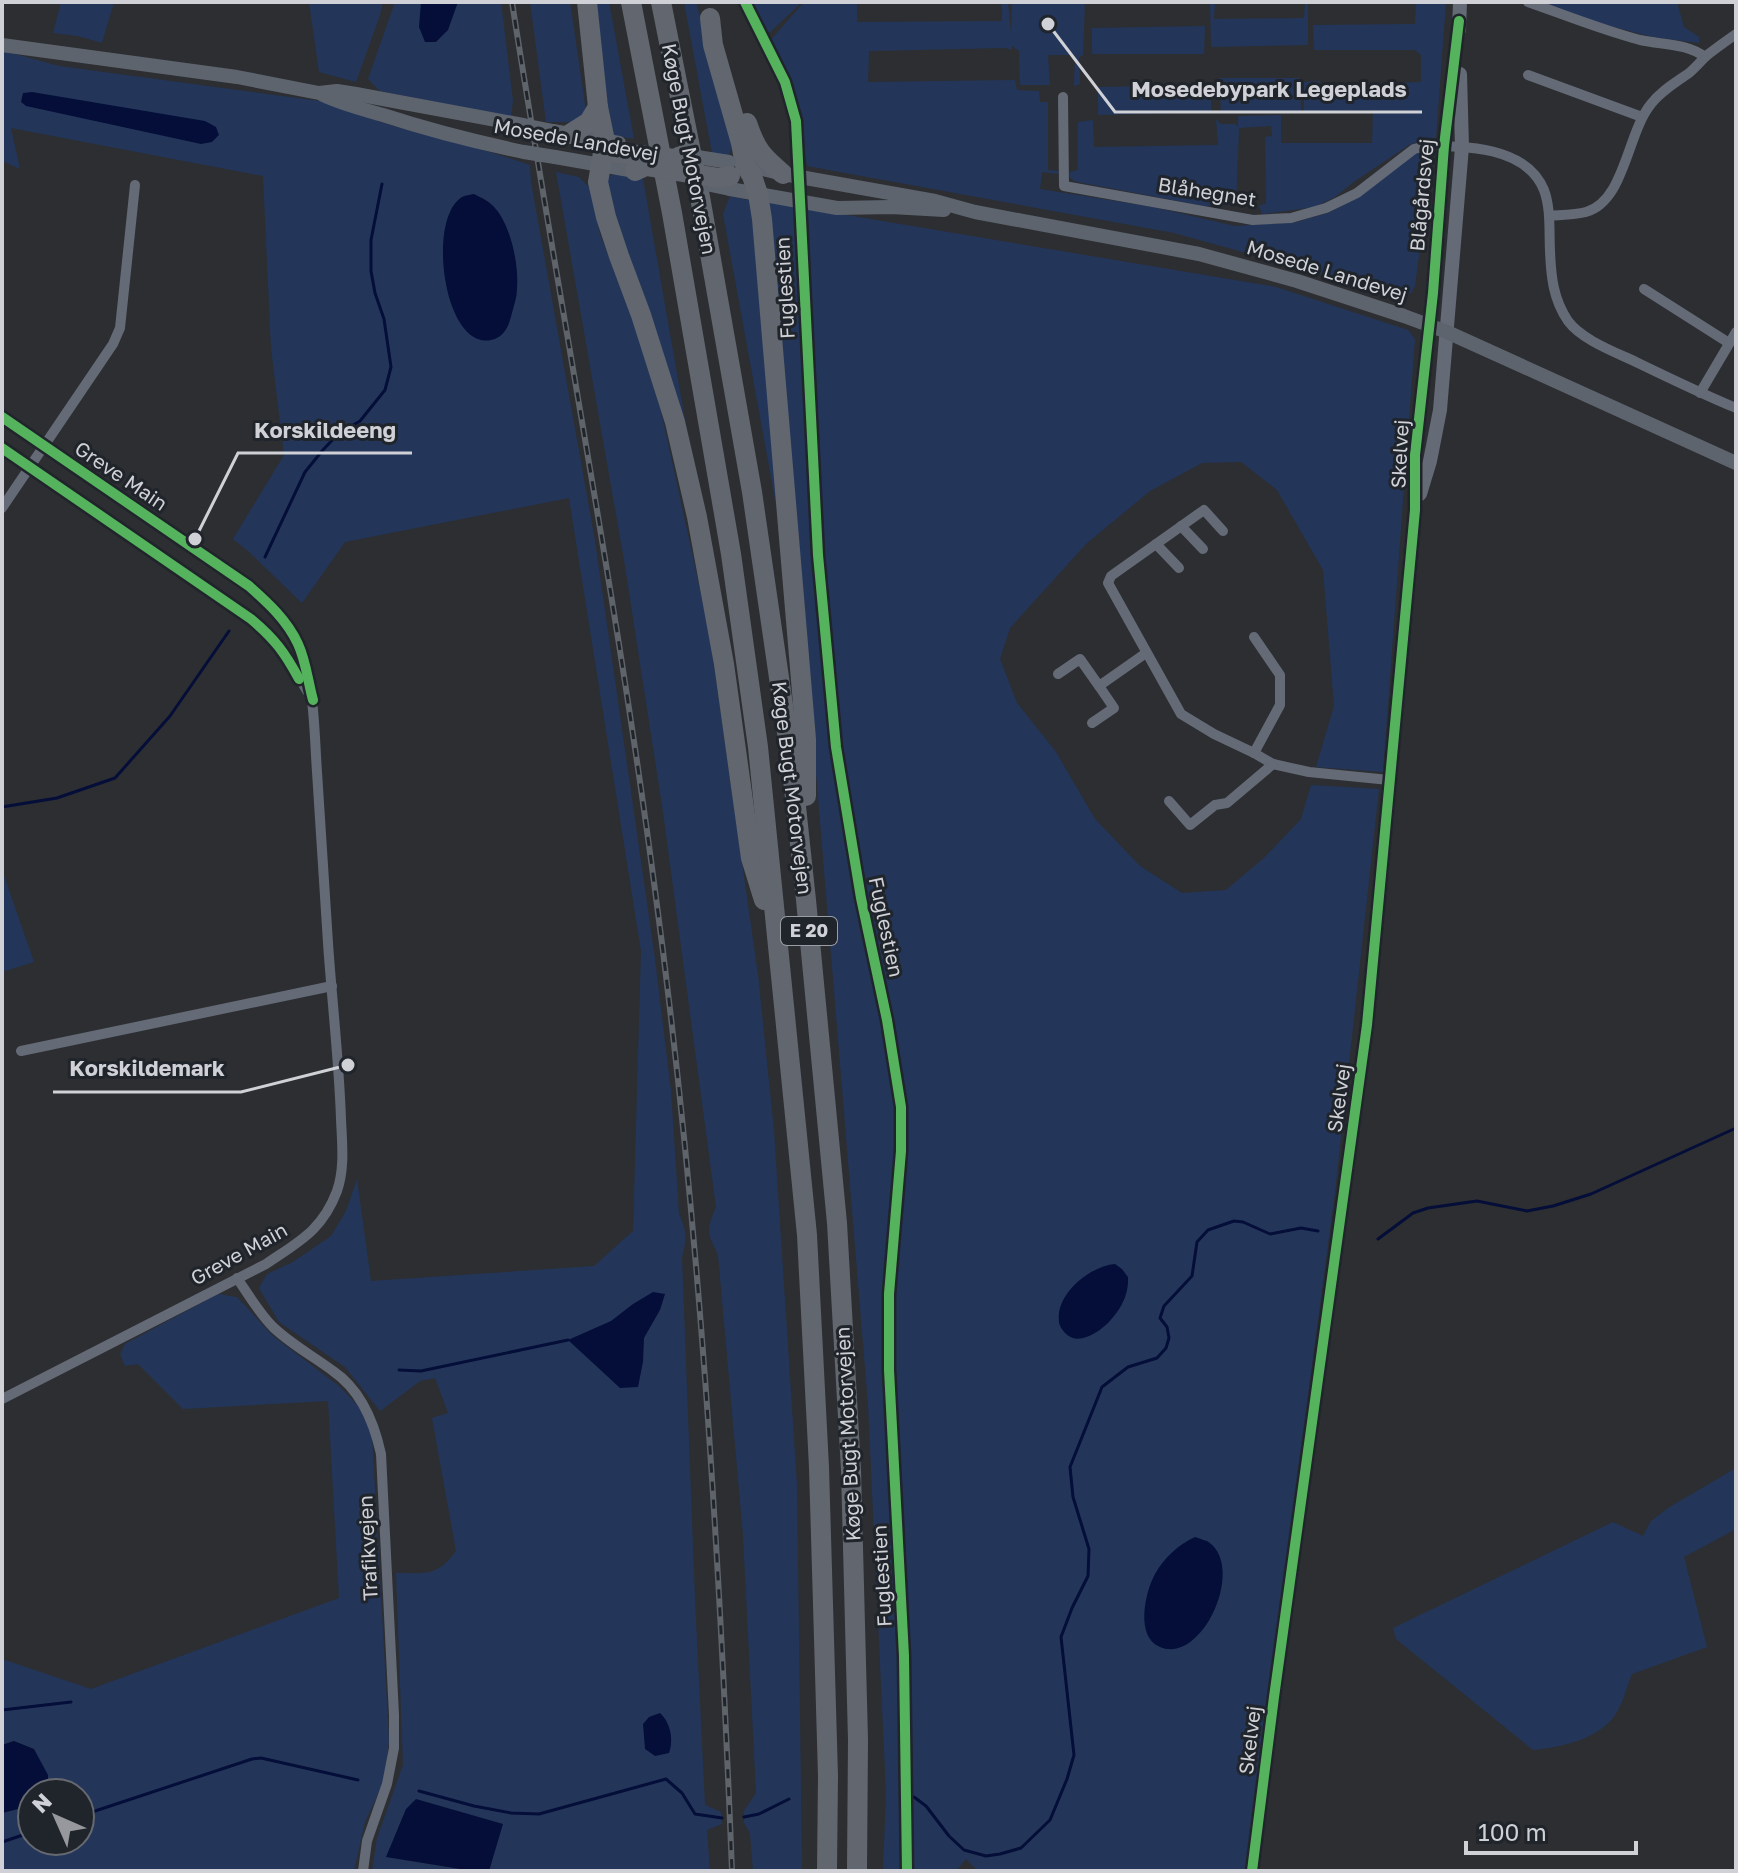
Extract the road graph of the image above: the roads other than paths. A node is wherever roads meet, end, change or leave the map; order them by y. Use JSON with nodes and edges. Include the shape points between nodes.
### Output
{"nodes":[{"id":1,"x":587,"y":2,"type":"edge"},
{"id":2,"x":631,"y":2,"type":"edge"},
{"id":3,"x":661,"y":2,"type":"edge"},
{"id":4,"x":1460,"y":2,"type":"edge"},
{"id":5,"x":1528,"y":2,"type":"edge"},
{"id":6,"x":707,"y":10,"type":"edge"},
{"id":7,"x":1459,"y":21,"type":"junction"},
{"id":8,"x":1736,"y":34,"type":"edge"},
{"id":9,"x":2,"y":45,"type":"edge"},
{"id":10,"x":1705,"y":57,"type":"junction"},
{"id":11,"x":1528,"y":75,"type":"dead end"},
{"id":12,"x":319,"y":93,"type":"junction"},
{"id":13,"x":1063,"y":97,"type":"dead end"},
{"id":14,"x":598,"y":107,"type":"junction"},
{"id":15,"x":1642,"y":117,"type":"junction"},
{"id":16,"x":561,"y":132,"type":"junction"},
{"id":17,"x":1444,"y":146,"type":"junction"},
{"id":18,"x":1462,"y":147,"type":"junction"},
{"id":19,"x":684,"y":155,"type":"joint"},
{"id":20,"x":616,"y":157,"type":"junction"},
{"id":21,"x":734,"y":173,"type":"junction"},
{"id":22,"x":783,"y":174,"type":"junction"},
{"id":23,"x":135,"y":185,"type":"dead end"},
{"id":24,"x":766,"y":196,"type":"junction"},
{"id":25,"x":975,"y":212,"type":"junction"},
{"id":26,"x":1549,"y":216,"type":"junction"},
{"id":27,"x":1644,"y":289,"type":"dead end"},
{"id":28,"x":1429,"y":326,"type":"junction"},
{"id":29,"x":1447,"y":332,"type":"junction"},
{"id":30,"x":1736,"y":332,"type":"edge"},
{"id":31,"x":1729,"y":343,"type":"junction"},
{"id":32,"x":1700,"y":393,"type":"junction"},
{"id":33,"x":1736,"y":408,"type":"edge"},
{"id":34,"x":2,"y":417,"type":"edge"},
{"id":35,"x":44,"y":445,"type":"junction"},
{"id":36,"x":2,"y":448,"type":"edge"},
{"id":37,"x":1736,"y":463,"type":"edge"},
{"id":38,"x":30,"y":467,"type":"junction"},
{"id":39,"x":2,"y":508,"type":"edge"},
{"id":40,"x":1415,"y":510,"type":"junction"},
{"id":41,"x":1181,"y":526,"type":"junction"},
{"id":42,"x":1223,"y":531,"type":"dead end"},
{"id":43,"x":1156,"y":544,"type":"junction"},
{"id":44,"x":1203,"y":549,"type":"dead end"},
{"id":45,"x":1179,"y":568,"type":"dead end"},
{"id":46,"x":1254,"y":637,"type":"dead end"},
{"id":47,"x":1146,"y":653,"type":"junction"},
{"id":48,"x":1058,"y":674,"type":"dead end"},
{"id":49,"x":1099,"y":686,"type":"junction"},
{"id":50,"x":313,"y":700,"type":"junction"},
{"id":51,"x":1092,"y":723,"type":"dead end"},
{"id":52,"x":1254,"y":753,"type":"junction"},
{"id":53,"x":1273,"y":764,"type":"junction"},
{"id":54,"x":1389,"y":780,"type":"junction"},
{"id":55,"x":1169,"y":801,"type":"dead end"},
{"id":56,"x":806,"y":900,"type":"junction"},
{"id":57,"x":777,"y":942,"type":"junction"},
{"id":58,"x":332,"y":986,"type":"junction"},
{"id":59,"x":21,"y":1051,"type":"dead end"},
{"id":60,"x":237,"y":1278,"type":"junction"},
{"id":61,"x":2,"y":1399,"type":"edge"},
{"id":62,"x":363,"y":1871,"type":"edge"},
{"id":63,"x":827,"y":1871,"type":"edge"},
{"id":64,"x":857,"y":1871,"type":"edge"},
{"id":65,"x":1252,"y":1871,"type":"edge"}],
"edges":[{"from":1,"to":14,"type":"highway"},
{"from":2,"to":57,"type":"highway","name":"Køge Bugt Motorvejen","number":"E 20","via":[[731,554],[758,747]]},
{"from":3,"to":56,"type":"highway","name":"Køge Bugt Motorvejen","number":"E 20","via":[[752,492]]},
{"from":4,"to":7,"type":"street","name":"Blågårdsvej"},
{"from":5,"to":10,"type":"street","via":[[1642,40],[1688,47]]},
{"from":6,"to":21,"type":"highway","via":[[741,143]]},
{"from":6,"to":22,"type":"highway","via":[[754,144]]},
{"from":7,"to":17,"type":"street","name":"Blågårdsvej"},
{"from":7,"to":18,"type":"street","name":"Blågårdsvej"},
{"from":8,"to":10,"type":"street"},
{"from":9,"to":12,"type":"main road","name":"Mosede Landevej"},
{"from":10,"to":15,"type":"street","via":[[1661,93]]},
{"from":11,"to":15,"type":"street"},
{"from":12,"to":16,"type":"main road","name":"Mosede Landevej","bridge":true,"via":[[356,94]]},
{"from":12,"to":20,"type":"main road","name":"Mosede Landevej","bridge":true,"via":[[411,124],[524,152]]},
{"from":13,"to":17,"type":"street","name":"Blåhegnet","via":[[1064,186],[1253,220],[1291,218],[1326,208],[1357,193],[1414,149]]},
{"from":14,"to":16,"type":"highway","via":[[589,122]]},
{"from":14,"to":20,"type":"highway"},
{"from":15,"to":26,"type":"street","via":[[1606,199],[1586,212]]},
{"from":16,"to":20,"type":"main road","name":"Mosede Landevej"},
{"from":17,"to":18,"type":"street","name":"Blåhegnet"},
{"from":17,"to":28,"type":"street","name":"Blågårdsvej"},
{"from":18,"to":26,"type":"street","name":"Blåhegnet","via":[[1512,156],[1543,189]]},
{"from":18,"to":29,"type":"street","name":"Blågårdsvej"},
{"from":19,"to":20,"type":"highway","bridge":true},
{"from":19,"to":21,"type":"main road","name":"Mosede Landevej","bridge":true},
{"from":20,"to":21,"type":"highway","bridge":true,"via":[[719,178]]},
{"from":20,"to":57,"type":"highway","via":[[598,182],[666,395],[694,503],[724,664],[751,858]]},
{"from":21,"to":22,"type":"main road","name":"Mosede Landevej"},
{"from":21,"to":24,"type":"highway","via":[[752,176]]},
{"from":22,"to":25,"type":"main road","name":"Mosede Landevej"},
{"from":23,"to":35,"type":"street","via":[[120,328]]},
{"from":24,"to":25,"type":"main road","name":"Mosede Landevej","via":[[837,208]]},
{"from":24,"to":56,"type":"highway","via":[[762,219],[806,739]]},
{"from":25,"to":28,"type":"main road","name":"Mosede Landevej","via":[[1214,257]]},
{"from":26,"to":32,"type":"street","name":"Blåhegnet","via":[[1552,282],[1570,323],[1593,342]]},
{"from":27,"to":31,"type":"street"},
{"from":28,"to":29,"type":"main road","name":"Mosede Landevej"},
{"from":28,"to":40,"type":"street","name":"Skelvej","via":[[1415,455]]},
{"from":29,"to":37,"type":"main road","name":"Mosede Landevej"},
{"from":29,"to":40,"type":"street","name":"Skelvej","via":[[1440,410]]},
{"from":30,"to":31,"type":"street"},
{"from":31,"to":32,"type":"street"},
{"from":32,"to":33,"type":"street","name":"Blåhegnet"},
{"from":34,"to":35,"type":"street","name":"Greve Main"},
{"from":35,"to":38,"type":"street"},
{"from":35,"to":50,"type":"street","name":"Greve Main","via":[[270,604],[299,646]]},
{"from":36,"to":38,"type":"street","name":"Greve Main"},
{"from":38,"to":39,"type":"street"},
{"from":38,"to":50,"type":"street","name":"Greve Main","via":[[251,619],[285,653]]},
{"from":40,"to":54,"type":"street","name":"Skelvej"},
{"from":41,"to":42,"type":"street","via":[[1204,510]]},
{"from":41,"to":43,"type":"street"},
{"from":41,"to":44,"type":"street"},
{"from":43,"to":45,"type":"street"},
{"from":43,"to":47,"type":"street","via":[[1108,583]]},
{"from":46,"to":52,"type":"street","via":[[1280,675],[1280,705]]},
{"from":47,"to":49,"type":"street"},
{"from":47,"to":52,"type":"street","via":[[1181,714]]},
{"from":48,"to":49,"type":"street","via":[[1080,659]]},
{"from":49,"to":51,"type":"street","via":[[1114,708]]},
{"from":50,"to":58,"type":"street","name":"Greve Main"},
{"from":52,"to":53,"type":"street"},
{"from":53,"to":54,"type":"street"},
{"from":53,"to":55,"type":"street","via":[[1227,803],[1215,805],[1190,825]]},
{"from":54,"to":65,"type":"street","name":"Skelvej","via":[[1367,1025]]},
{"from":56,"to":64,"type":"highway","name":"Køge Bugt Motorvejen","number":"E 20","via":[[837,1223],[849,1439]]},
{"from":57,"to":63,"type":"highway","name":"Køge Bugt Motorvejen","number":"E 20","via":[[807,1235],[819,1467]]},
{"from":58,"to":59,"type":"street"},
{"from":58,"to":60,"type":"street","name":"Greve Main","via":[[343,1169],[337,1191],[327,1211],[296,1245]]},
{"from":60,"to":61,"type":"street","name":"Greve Main"},
{"from":60,"to":62,"type":"street","name":"Trafikvejen","via":[[271,1325],[347,1384],[364,1405],[381,1454],[394,1748]]}]}
